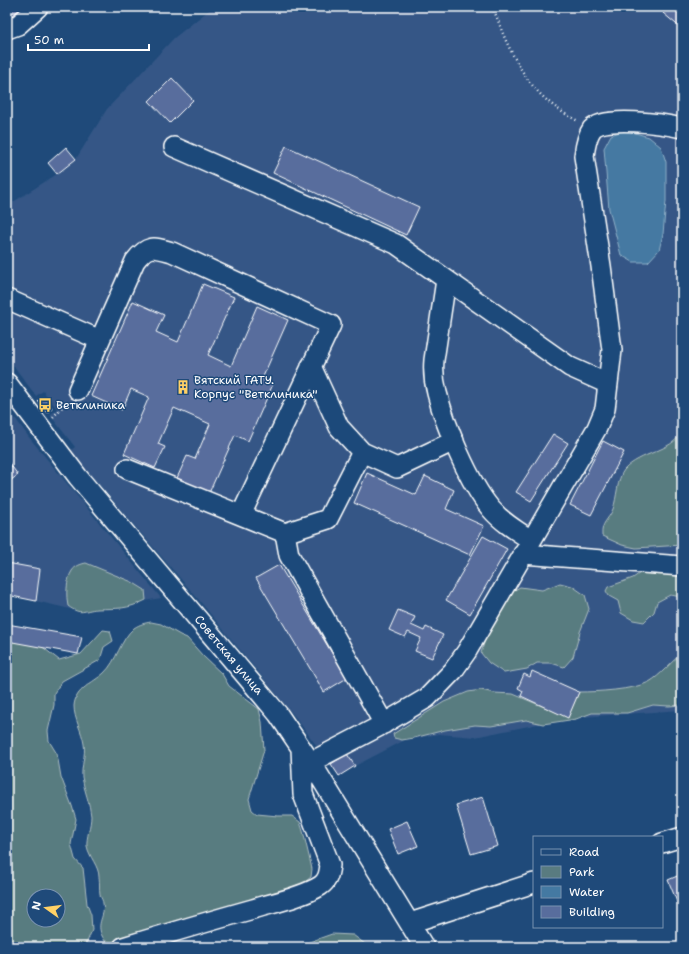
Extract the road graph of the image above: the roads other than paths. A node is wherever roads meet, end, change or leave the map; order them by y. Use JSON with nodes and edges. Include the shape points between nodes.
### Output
{"nodes":[{"id":1,"x":38,"y":7,"type":"edge"},
{"id":2,"x":7,"y":29,"type":"edge"},
{"id":3,"x":682,"y":128,"type":"edge"},
{"id":4,"x":174,"y":147,"type":"dead end"},
{"id":5,"x":446,"y":280,"type":"junction"},
{"id":6,"x":7,"y":299,"type":"edge"},
{"id":7,"x":100,"y":340,"type":"junction"},
{"id":8,"x":311,"y":366,"type":"junction"},
{"id":9,"x":7,"y":383,"type":"edge"},
{"id":10,"x":608,"y":384,"type":"junction"},
{"id":11,"x":78,"y":390,"type":"road end"},
{"id":12,"x":454,"y":441,"type":"junction"},
{"id":13,"x":362,"y":452,"type":"junction"},
{"id":14,"x":127,"y":469,"type":"dead end"},
{"id":15,"x":241,"y":516,"type":"junction"},
{"id":16,"x":285,"y":533,"type":"junction"},
{"id":17,"x":527,"y":547,"type":"junction"},
{"id":18,"x":682,"y":566,"type":"edge"},
{"id":19,"x":384,"y":724,"type":"junction"},
{"id":20,"x":306,"y":755,"type":"junction"},
{"id":21,"x":682,"y":837,"type":"edge"},
{"id":22,"x":663,"y":843,"type":"edge"},
{"id":23,"x":533,"y":883,"type":"edge"},
{"id":24,"x":410,"y":922,"type":"junction"},
{"id":25,"x":123,"y":947,"type":"edge"},
{"id":26,"x":424,"y":947,"type":"edge"}],
"edges":[{"from":1,"to":2,"type":"street","via":[[18,25]]},
{"from":3,"to":10,"type":"street","via":[[628,121],[606,122],[592,129],[585,147],[584,156],[612,350]]},
{"from":4,"to":5,"type":"street","via":[[396,244]]},
{"from":5,"to":10,"type":"street","via":[[570,367]]},
{"from":5,"to":12,"type":"street","via":[[433,373],[437,393]]},
{"from":6,"to":7,"type":"street"},
{"from":7,"to":8,"type":"street","via":[[135,261],[148,248],[156,248],[172,252],[331,324]]},
{"from":7,"to":11,"type":"street"},
{"from":8,"to":13,"type":"street","via":[[339,427]]},
{"from":8,"to":15,"type":"street"},
{"from":9,"to":20,"type":"street","name":"Советская улица","via":[[78,477],[278,714]]},
{"from":10,"to":17,"type":"street","via":[[605,409],[597,428]]},
{"from":12,"to":13,"type":"street","via":[[397,468]]},
{"from":12,"to":17,"type":"street","via":[[479,492]]},
{"from":13,"to":16,"type":"street","via":[[328,519]]},
{"from":14,"to":15,"type":"street"},
{"from":15,"to":16,"type":"street"},
{"from":16,"to":19,"type":"street","via":[[289,554]]},
{"from":17,"to":18,"type":"street"},
{"from":17,"to":19,"type":"street","via":[[453,671],[427,698]]},
{"from":19,"to":20,"type":"street"},
{"from":20,"to":24,"type":"street","name":"Советская улица"},
{"from":20,"to":25,"type":"street","via":[[303,794],[330,865],[326,880],[310,891],[280,901]]},
{"from":21,"to":22,"type":"street"},
{"from":23,"to":24,"type":"street"},
{"from":24,"to":26,"type":"street","name":"Советская улица"}]}
